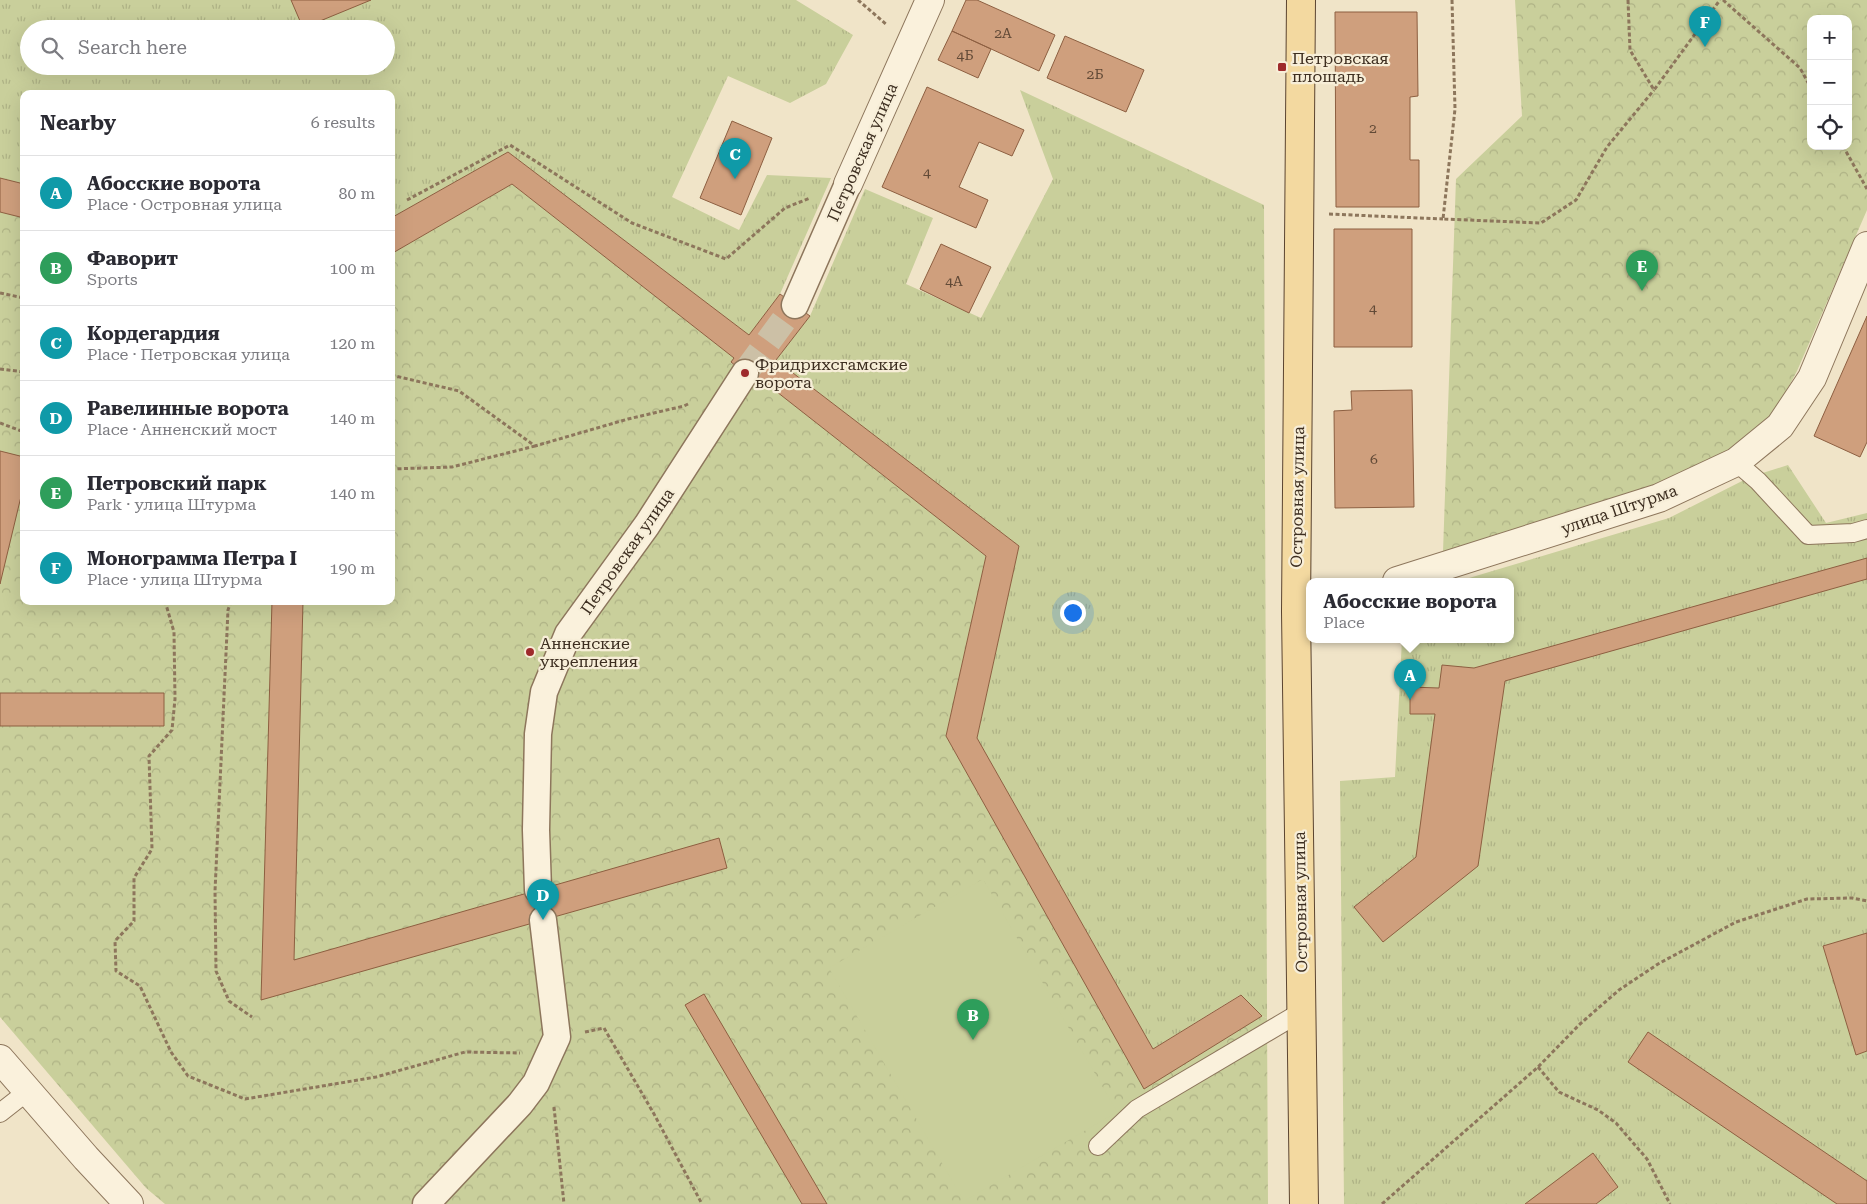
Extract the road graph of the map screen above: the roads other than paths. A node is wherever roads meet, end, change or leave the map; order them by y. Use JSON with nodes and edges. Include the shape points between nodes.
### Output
{"nodes":[{"id":1,"x":930,"y":0,"type":"edge"},
{"id":2,"x":1301,"y":0,"type":"edge"},
{"id":3,"x":848,"y":184,"type":"joint"},
{"id":4,"x":1867,"y":246,"type":"edge"},
{"id":5,"x":795,"y":305,"type":"tunnel mouth"},
{"id":6,"x":745,"y":373,"type":"tunnel mouth"},
{"id":7,"x":1736,"y":462,"type":"junction"},
{"id":8,"x":1867,"y":529,"type":"edge"},
{"id":9,"x":1406,"y":578,"type":"edge"},
{"id":10,"x":1303,"y":610,"type":"edge"},
{"id":11,"x":538,"y":890,"type":"dead end"},
{"id":12,"x":543,"y":920,"type":"dead end"},
{"id":13,"x":1302,"y":1012,"type":"junction"},
{"id":14,"x":0,"y":1059,"type":"edge"},
{"id":15,"x":28,"y":1091,"type":"junction"},
{"id":16,"x":0,"y":1113,"type":"edge"},
{"id":17,"x":1098,"y":1146,"type":"dead end"},
{"id":18,"x":129,"y":1204,"type":"edge"},
{"id":19,"x":426,"y":1204,"type":"edge"},
{"id":20,"x":1304,"y":1204,"type":"edge"}],
"edges":[{"from":1,"to":3,"type":"street","name":"Петровская улица"},
{"from":2,"to":10,"type":"main road","name":"Островная улица"},
{"from":3,"to":5,"type":"street","name":"Петровская улица"},
{"from":4,"to":7,"type":"street","name":"улица Штурма","via":[[1812,378],[1780,426]]},
{"from":6,"to":11,"type":"street","name":"Петровская улица","via":[[647,525],[568,634],[544,692],[538,734]]},
{"from":7,"to":8,"type":"lane","via":[[1808,535],[1853,533]]},
{"from":7,"to":9,"type":"street","name":"улица Штурма","via":[[1659,498]]},
{"from":10,"to":13,"type":"main road","name":"Островная улица"},
{"from":12,"to":19,"type":"street","via":[[553,1045],[536,1083],[520,1104]]},
{"from":13,"to":17,"type":"lane","via":[[1137,1109]]},
{"from":13,"to":20,"type":"main road","name":"Островная улица"},
{"from":14,"to":15,"type":"street"},
{"from":15,"to":16,"type":"lane"},
{"from":15,"to":18,"type":"street"}]}
